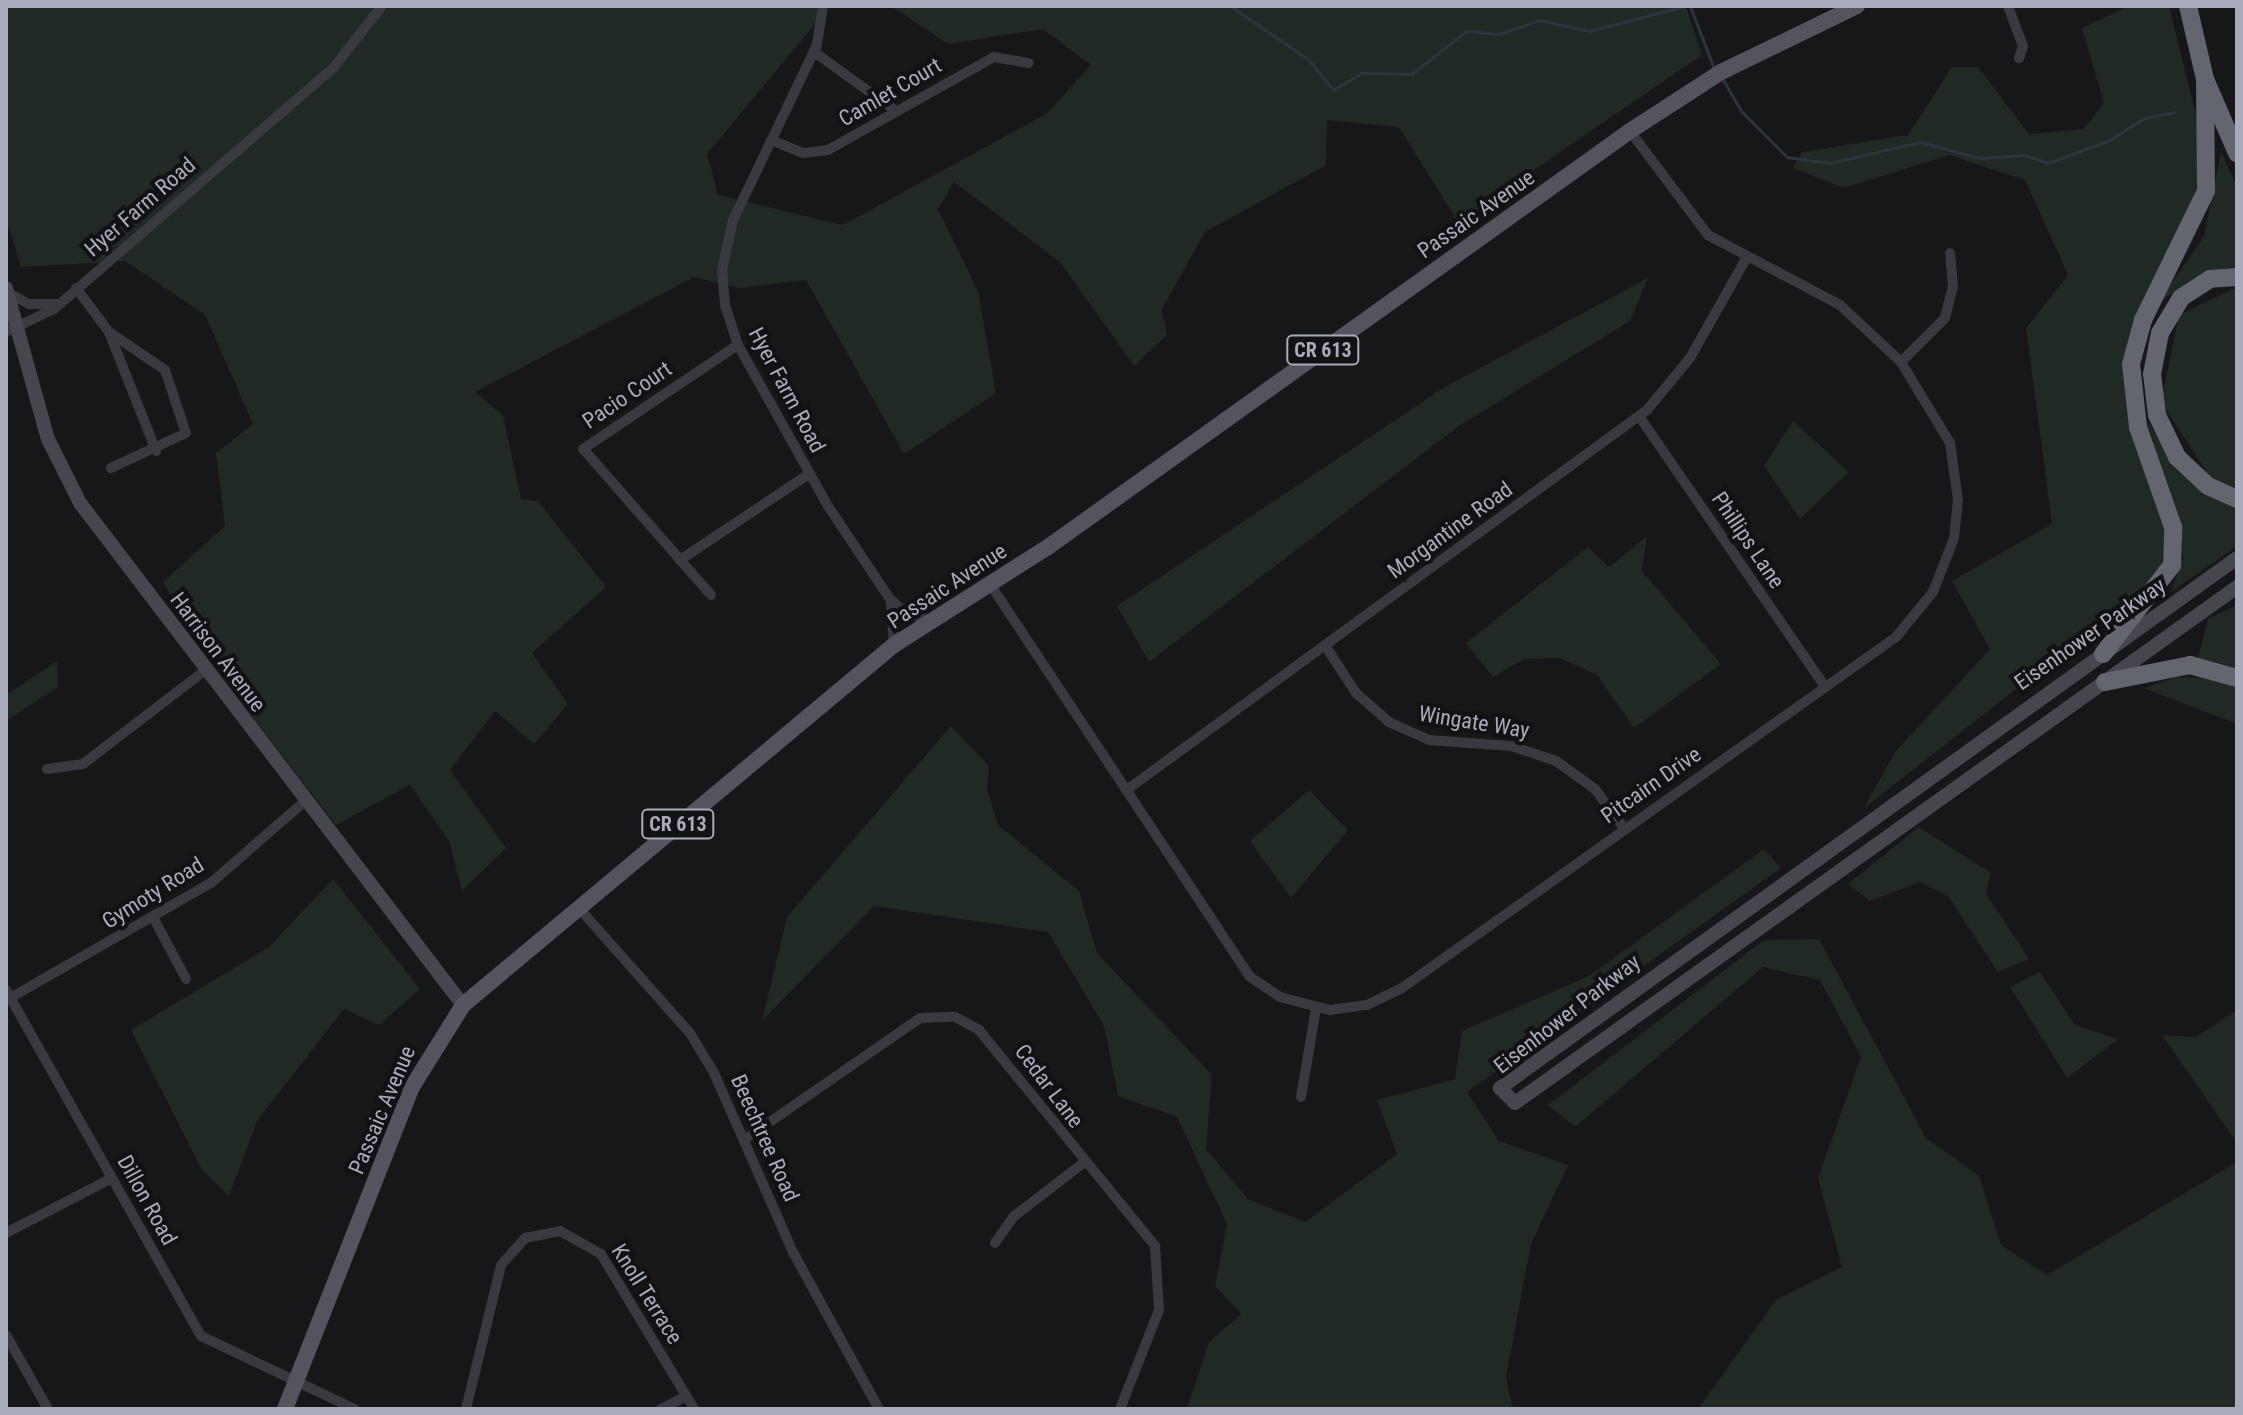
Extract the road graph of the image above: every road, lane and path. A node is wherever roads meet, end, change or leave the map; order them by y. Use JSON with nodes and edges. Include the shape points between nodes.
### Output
{"nodes":[{"id":1,"x":382,"y":6,"type":"edge"},
{"id":2,"x":823,"y":6,"type":"edge"},
{"id":3,"x":1857,"y":6,"type":"edge"},
{"id":4,"x":2008,"y":6,"type":"edge"},
{"id":5,"x":2188,"y":6,"type":"edge"},
{"id":6,"x":814,"y":52,"type":"junction"},
{"id":7,"x":2019,"y":58,"type":"dead end"},
{"id":8,"x":1028,"y":63,"type":"dead end"},
{"id":9,"x":2205,"y":79,"type":"junction"},
{"id":10,"x":896,"y":111,"type":"junction"},
{"id":11,"x":1630,"y":131,"type":"junction"},
{"id":12,"x":771,"y":140,"type":"junction"},
{"id":13,"x":2237,"y":153,"type":"edge"},
{"id":14,"x":1950,"y":253,"type":"dead end"},
{"id":15,"x":1747,"y":257,"type":"junction"},
{"id":16,"x":2237,"y":277,"type":"edge"},
{"id":17,"x":76,"y":288,"type":"junction"},
{"id":18,"x":7,"y":290,"type":"edge"},
{"id":19,"x":60,"y":303,"type":"junction"},
{"id":20,"x":11,"y":329,"type":"edge"},
{"id":21,"x":109,"y":332,"type":"junction"},
{"id":22,"x":738,"y":345,"type":"junction"},
{"id":23,"x":1901,"y":362,"type":"junction"},
{"id":24,"x":1639,"y":416,"type":"junction"},
{"id":25,"x":156,"y":451,"type":"junction"},
{"id":26,"x":111,"y":468,"type":"dead end"},
{"id":27,"x":809,"y":474,"type":"junction"},
{"id":28,"x":2237,"y":499,"type":"edge"},
{"id":29,"x":2237,"y":558,"type":"edge"},
{"id":30,"x":680,"y":560,"type":"junction"},
{"id":31,"x":990,"y":584,"type":"junction"},
{"id":32,"x":2237,"y":587,"type":"edge"},
{"id":33,"x":711,"y":595,"type":"dead end"},
{"id":34,"x":890,"y":599,"type":"junction"},
{"id":35,"x":933,"y":620,"type":"junction"},
{"id":36,"x":894,"y":645,"type":"junction"},
{"id":37,"x":1326,"y":647,"type":"junction"},
{"id":38,"x":2103,"y":654,"type":"junction"},
{"id":39,"x":204,"y":671,"type":"junction"},
{"id":40,"x":2237,"y":678,"type":"edge"},
{"id":41,"x":2105,"y":682,"type":"junction"},
{"id":42,"x":1825,"y":687,"type":"junction"},
{"id":43,"x":47,"y":769,"type":"dead end"},
{"id":44,"x":1128,"y":789,"type":"junction"},
{"id":45,"x":304,"y":802,"type":"junction"},
{"id":46,"x":1624,"y":828,"type":"junction"},
{"id":47,"x":578,"y":907,"type":"junction"},
{"id":48,"x":154,"y":919,"type":"junction"},
{"id":49,"x":186,"y":979,"type":"dead end"},
{"id":50,"x":8,"y":994,"type":"edge"},
{"id":51,"x":463,"y":1005,"type":"junction"},
{"id":52,"x":1316,"y":1008,"type":"junction"},
{"id":53,"x":1301,"y":1097,"type":"dead end"},
{"id":54,"x":744,"y":1140,"type":"junction"},
{"id":55,"x":1082,"y":1164,"type":"junction"},
{"id":56,"x":112,"y":1178,"type":"junction"},
{"id":57,"x":6,"y":1233,"type":"edge"},
{"id":58,"x":995,"y":1243,"type":"dead end"},
{"id":59,"x":6,"y":1335,"type":"edge"},
{"id":60,"x":295,"y":1384,"type":"junction"},
{"id":61,"x":686,"y":1396,"type":"junction"},
{"id":62,"x":48,"y":1409,"type":"edge"},
{"id":63,"x":285,"y":1409,"type":"edge"},
{"id":64,"x":355,"y":1409,"type":"edge"},
{"id":65,"x":466,"y":1409,"type":"edge"},
{"id":66,"x":661,"y":1409,"type":"edge"},
{"id":67,"x":694,"y":1409,"type":"edge"},
{"id":68,"x":879,"y":1409,"type":"edge"},
{"id":69,"x":1120,"y":1409,"type":"edge"}],
"edges":[{"from":1,"to":17,"type":"street","name":"Hyer Farm Road","via":[[334,67]]},
{"from":2,"to":6,"type":"street","name":"Hyer Farm Road"},
{"from":3,"to":11,"type":"main road","name":"Passaic Avenue","number":"CR 613","via":[[1716,74]]},
{"from":4,"to":7,"type":"street","via":[[2023,46]]},
{"from":5,"to":9,"type":"highway"},
{"from":6,"to":10,"type":"street"},
{"from":6,"to":12,"type":"street","name":"Hyer Farm Road"},
{"from":8,"to":10,"type":"street","name":"Camlet Court","via":[[994,57]]},
{"from":9,"to":13,"type":"highway"},
{"from":9,"to":38,"type":"highway","via":[[2206,191],[2143,320],[2131,364],[2138,427],[2173,527],[2172,565]]},
{"from":10,"to":12,"type":"street","name":"Camlet Court","via":[[818,153]]},
{"from":11,"to":15,"type":"street","name":"Pitcairn Drive","via":[[1690,217]]},
{"from":11,"to":31,"type":"main road","name":"Passaic Avenue","number":"CR 613"},
{"from":12,"to":22,"type":"street","name":"Hyer Farm Road","via":[[724,255],[725,305]]},
{"from":14,"to":23,"type":"street","via":[[1953,287],[1945,318]]},
{"from":15,"to":23,"type":"street","name":"Pitcairn Drive","via":[[1840,305]]},
{"from":15,"to":24,"type":"street","name":"Morgantine Road","via":[[1690,358]]},
{"from":16,"to":28,"type":"highway","via":[[2210,279],[2181,298],[2160,333],[2152,374],[2157,415],[2177,457],[2208,486]]},
{"from":17,"to":19,"type":"street","name":"Hyer Farm Road"},
{"from":17,"to":21,"type":"street"},
{"from":18,"to":19,"type":"street","via":[[29,304]]},
{"from":18,"to":20,"type":"street","name":"Harrison Avenue"},
{"from":19,"to":20,"type":"street","name":"Hyer Farm Road"},
{"from":20,"to":39,"type":"street","name":"Harrison Avenue","via":[[59,465]]},
{"from":21,"to":25,"type":"street"},
{"from":21,"to":25,"type":"street","via":[[165,370],[186,433]]},
{"from":22,"to":27,"type":"street","name":"Hyer Farm Road"},
{"from":22,"to":30,"type":"street","name":"Pacio Court","via":[[583,449]]},
{"from":23,"to":42,"type":"street","name":"Pitcairn Drive","via":[[1950,443],[1958,490],[1954,538],[1933,592],[1910,623]]},
{"from":24,"to":37,"type":"street","name":"Morgantine Road"},
{"from":24,"to":42,"type":"street","name":"Phillips Lane"},
{"from":25,"to":26,"type":"street"},
{"from":27,"to":30,"type":"street"},
{"from":27,"to":34,"type":"street","name":"Hyer Farm Road"},
{"from":29,"to":38,"type":"street","name":"Eisenhower Parkway"},
{"from":30,"to":33,"type":"street","name":"Pacio Court"},
{"from":31,"to":35,"type":"main road","name":"Passaic Avenue","number":"CR 613"},
{"from":31,"to":44,"type":"street","name":"Pitcairn Drive"},
{"from":32,"to":41,"type":"street","name":"Eisenhower Parkway"},
{"from":34,"to":35,"type":"street","name":"Hyer Farm Road","via":[[906,614]]},
{"from":34,"to":36,"type":"street","name":"Hyer Farm Road"},
{"from":35,"to":36,"type":"main road","name":"Passaic Avenue","number":"CR 613"},
{"from":36,"to":47,"type":"main road","name":"Passaic Avenue","number":"CR 613"},
{"from":37,"to":44,"type":"street","name":"Morgantine Road"},
{"from":37,"to":46,"type":"street","name":"Wingate Way","via":[[1356,693],[1389,722],[1429,740],[1511,746],[1556,761],[1595,789]]},
{"from":38,"to":41,"type":"street","name":"Eisenhower Parkway","via":[[1500,1088],[1515,1103]]},
{"from":39,"to":43,"type":"street","via":[[83,764]]},
{"from":39,"to":45,"type":"street","name":"Harrison Avenue"},
{"from":40,"to":41,"type":"highway","via":[[2190,665]]},
{"from":42,"to":46,"type":"street","name":"Pitcairn Drive"},
{"from":44,"to":52,"type":"street","name":"Pitcairn Drive","via":[[1240,966],[1280,997]]},
{"from":45,"to":48,"type":"street","name":"Gymoty Road","via":[[211,883]]},
{"from":45,"to":51,"type":"street","name":"Harrison Avenue"},
{"from":46,"to":52,"type":"street","name":"Pitcairn Drive","via":[[1391,995],[1355,1008]]},
{"from":47,"to":51,"type":"main road","name":"Passaic Avenue","number":"CR 613"},
{"from":47,"to":54,"type":"street","name":"Beechtree Road","via":[[690,1033]]},
{"from":48,"to":49,"type":"street"},
{"from":48,"to":50,"type":"street","name":"Gymoty Road"},
{"from":50,"to":56,"type":"street","name":"Dillon Road"},
{"from":51,"to":60,"type":"main road","name":"Passaic Avenue","number":"CR 613","via":[[412,1087]]},
{"from":52,"to":53,"type":"street"},
{"from":54,"to":55,"type":"street","name":"Cedar Lane","via":[[901,1030],[946,1016],[990,1040]]},
{"from":54,"to":68,"type":"street","name":"Beechtree Road","via":[[794,1254]]},
{"from":55,"to":58,"type":"street","via":[[1013,1217]]},
{"from":55,"to":69,"type":"street","name":"Cedar Lane","via":[[1159,1258],[1159,1310]]},
{"from":56,"to":57,"type":"street"},
{"from":56,"to":60,"type":"street","name":"Dillon Road","via":[[201,1336]]},
{"from":59,"to":62,"type":"street"},
{"from":60,"to":63,"type":"main road","name":"Passaic Avenue","number":"CR 613"},
{"from":60,"to":64,"type":"street","name":"Dillon Road"},
{"from":61,"to":65,"type":"street","name":"Knoll Terrace","via":[[601,1254],[583,1238],[548,1231],[525,1238],[501,1265]]},
{"from":61,"to":66,"type":"street"},
{"from":61,"to":67,"type":"street","name":"Knoll Terrace"}]}
